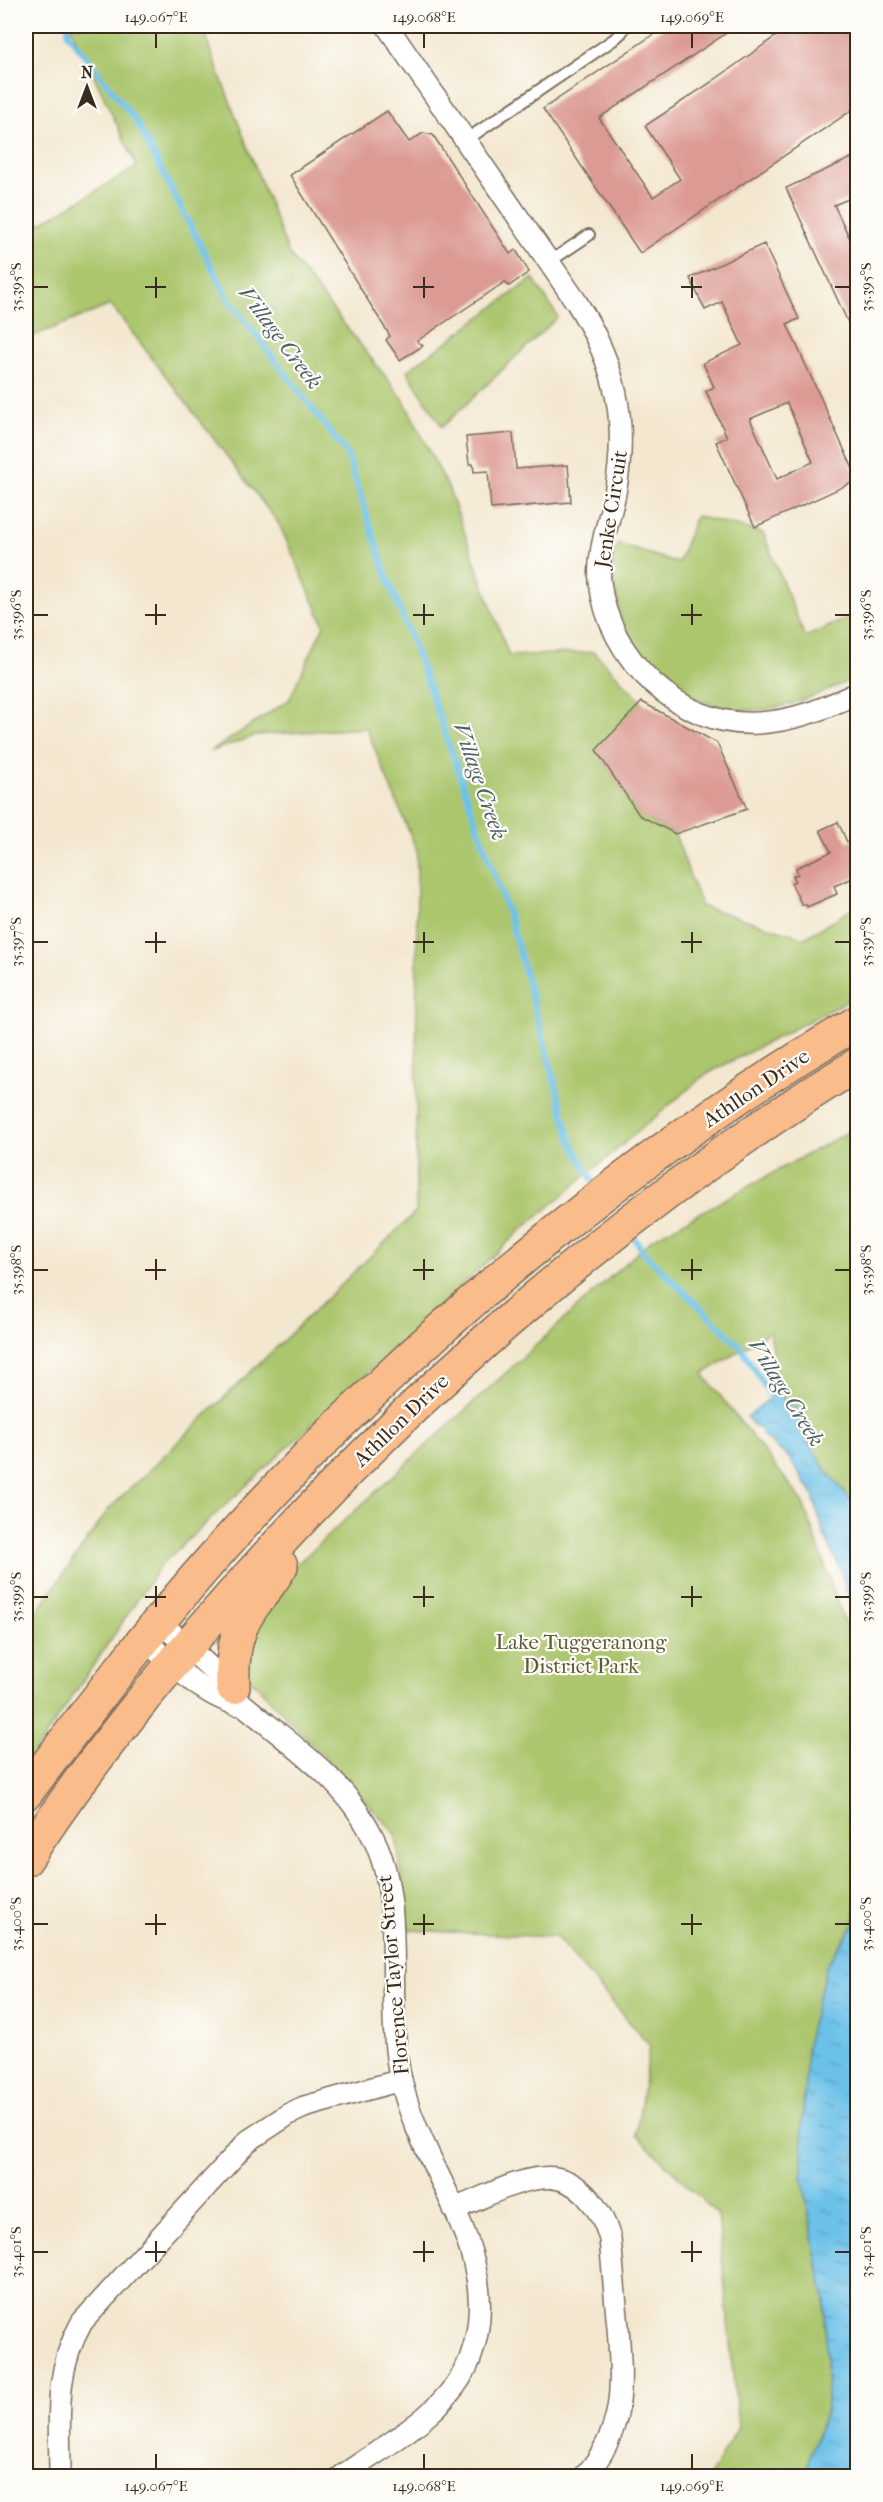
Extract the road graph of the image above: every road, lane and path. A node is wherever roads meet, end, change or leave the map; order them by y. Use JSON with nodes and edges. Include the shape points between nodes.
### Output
{"nodes":[{"id":1,"x":387,"y":26,"type":"edge"},
{"id":2,"x":625,"y":26,"type":"edge"},
{"id":3,"x":466,"y":140,"type":"junction"},
{"id":4,"x":589,"y":235,"type":"dead end"},
{"id":5,"x":549,"y":262,"type":"junction"},
{"id":6,"x":858,"y":693,"type":"edge"},
{"id":7,"x":858,"y":1022,"type":"edge"},
{"id":8,"x":858,"y":1064,"type":"edge"},
{"id":9,"x":314,"y":1504,"type":"junction"},
{"id":10,"x":151,"y":1630,"type":"junction"},
{"id":11,"x":180,"y":1655,"type":"junction"},
{"id":12,"x":239,"y":1697,"type":"junction"},
{"id":13,"x":26,"y":1793,"type":"edge"},
{"id":14,"x":26,"y":1859,"type":"edge"},
{"id":15,"x":400,"y":2080,"type":"junction"},
{"id":16,"x":454,"y":2209,"type":"junction"},
{"id":17,"x":60,"y":2476,"type":"edge"},
{"id":18,"x":342,"y":2476,"type":"edge"},
{"id":19,"x":585,"y":2476,"type":"edge"}],
"edges":[{"from":1,"to":3,"type":"street","name":"Jenke Circuit"},
{"from":2,"to":3,"type":"lane","via":[[613,40]]},
{"from":3,"to":5,"type":"street","name":"Jenke Circuit"},
{"from":4,"to":5,"type":"lane"},
{"from":5,"to":6,"type":"street","name":"Jenke Circuit","via":[[599,340],[616,388],[621,461],[602,541],[600,581],[610,623],[623,648],[663,693],[695,711],[723,720],[785,720]]},
{"from":7,"to":10,"type":"main road","name":"Athllon Drive","via":[[727,1105],[621,1182],[435,1336],[335,1430],[238,1530]]},
{"from":8,"to":9,"type":"main road","name":"Athllon Drive","via":[[740,1141],[595,1249],[433,1388]]},
{"from":9,"to":11,"type":"main road","name":"Athllon Drive"},
{"from":9,"to":12,"type":"main road","via":[[238,1633],[232,1659]]},
{"from":10,"to":11,"type":"street","name":"Florence Taylor Street"},
{"from":10,"to":13,"type":"main road","name":"Athllon Drive"},
{"from":11,"to":12,"type":"street","name":"Florence Taylor Street"},
{"from":11,"to":14,"type":"main road","name":"Athllon Drive","via":[[108,1745]]},
{"from":12,"to":15,"type":"street","name":"Florence Taylor Street","via":[[336,1782],[360,1812],[378,1847],[391,1912]]},
{"from":15,"to":16,"type":"street","name":"Florence Taylor Street"},
{"from":15,"to":17,"type":"street","via":[[304,2107],[248,2141],[82,2322],[70,2344],[60,2383]]},
{"from":16,"to":18,"type":"street","name":"Florence Taylor Street","via":[[474,2256],[480,2291],[478,2326],[470,2359],[454,2389],[432,2412]]},
{"from":16,"to":19,"type":"street","via":[[520,2183],[551,2178],[571,2184],[588,2197],[607,2227],[622,2383],[617,2417],[605,2448]]}]}
